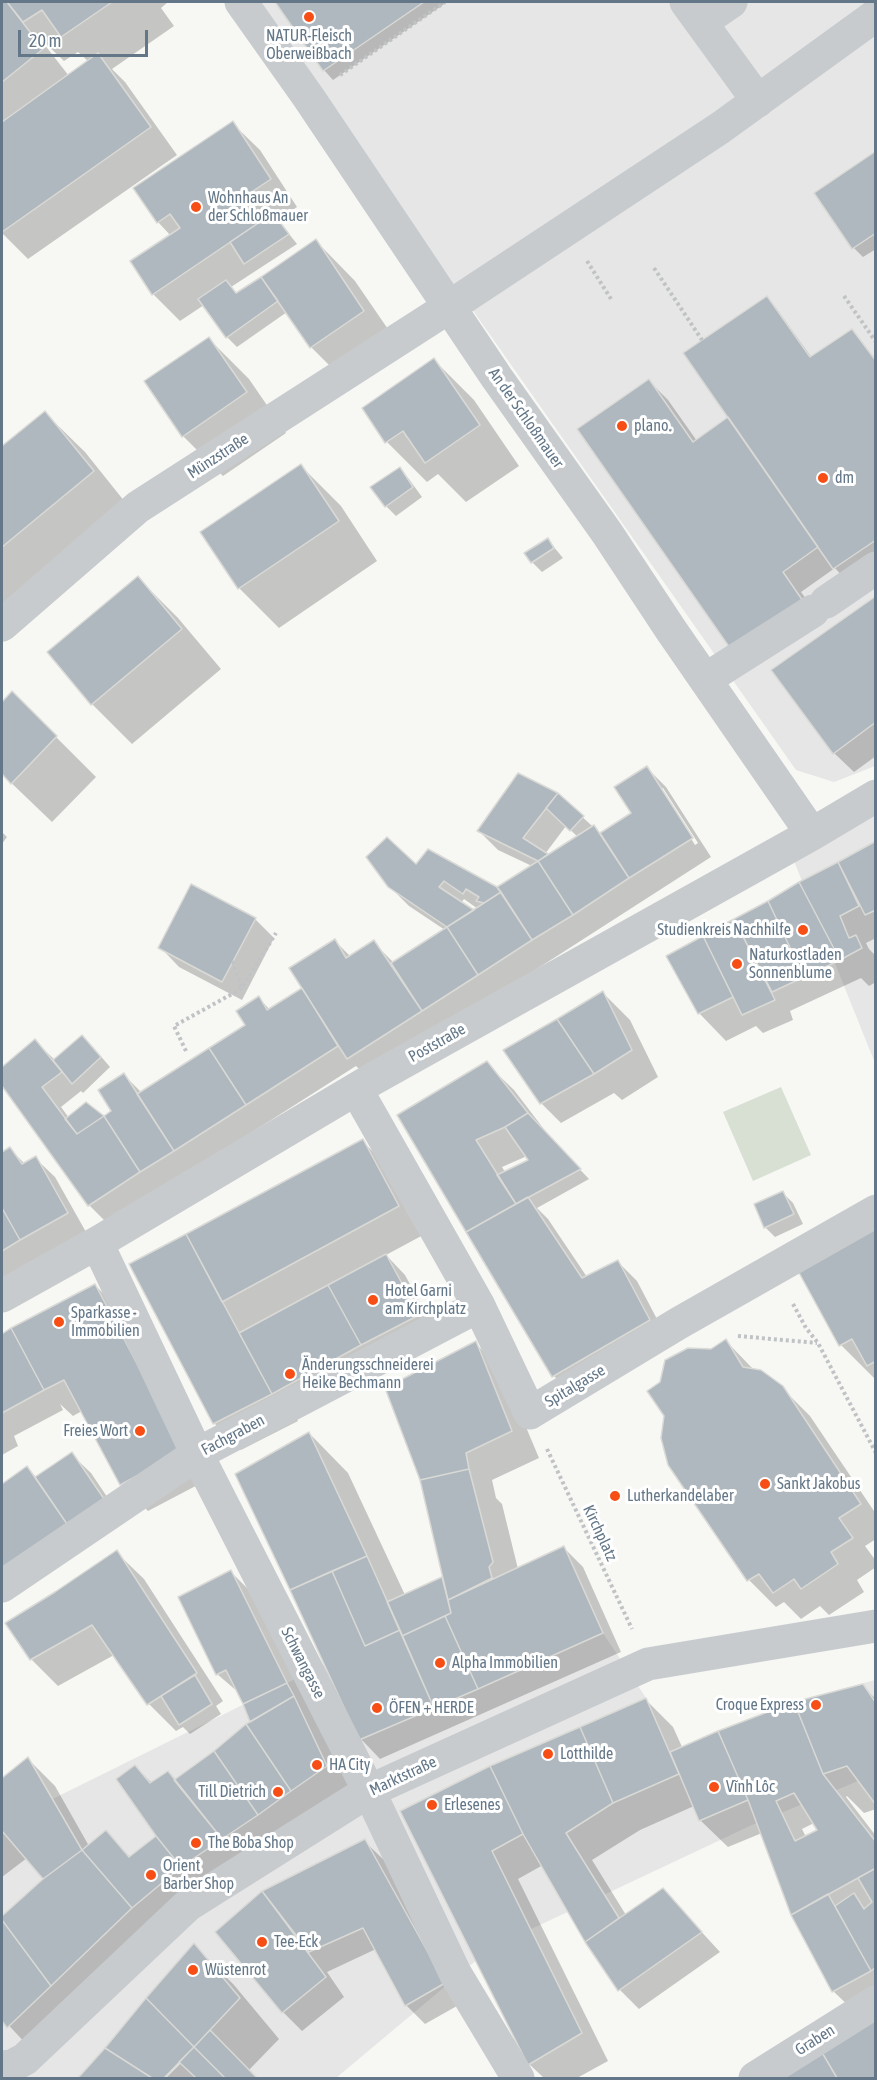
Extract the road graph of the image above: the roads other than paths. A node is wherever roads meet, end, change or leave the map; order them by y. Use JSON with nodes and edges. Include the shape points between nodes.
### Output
{"nodes":[{"id":1,"x":241,"y":2,"type":"edge"},
{"id":2,"x":731,"y":2,"type":"edge"},
{"id":3,"x":694,"y":12,"type":"edge"},
{"id":4,"x":876,"y":15,"type":"edge"},
{"id":5,"x":758,"y":101,"type":"junction"},
{"id":6,"x":449,"y":307,"type":"junction"},
{"id":7,"x":876,"y":568,"type":"edge"},
{"id":8,"x":2,"y":625,"type":"edge"},
{"id":9,"x":706,"y":679,"type":"junction"},
{"id":10,"x":876,"y":796,"type":"edge"},
{"id":11,"x":812,"y":834,"type":"junction"},
{"id":12,"x":356,"y":1089,"type":"junction"},
{"id":13,"x":876,"y":1211,"type":"edge"},
{"id":14,"x":97,"y":1243,"type":"junction"},
{"id":15,"x":2,"y":1296,"type":"edge"},
{"id":16,"x":479,"y":1306,"type":"junction"},
{"id":17,"x":197,"y":1454,"type":"junction"},
{"id":18,"x":2,"y":1586,"type":"edge"},
{"id":19,"x":872,"y":1633,"type":"edge"},
{"id":20,"x":369,"y":1791,"type":"junction"},
{"id":21,"x":876,"y":2002,"type":"edge"},
{"id":22,"x":2,"y":2067,"type":"edge"},
{"id":23,"x":518,"y":2079,"type":"edge"},
{"id":24,"x":755,"y":2079,"type":"edge"}],
"edges":[{"from":1,"to":6,"type":"street","name":"An der Schloßmauer"},
{"from":2,"to":3,"type":"street"},
{"from":3,"to":5,"type":"street"},
{"from":4,"to":5,"type":"street","name":"Münzstraße"},
{"from":5,"to":6,"type":"street","name":"Münzstraße"},
{"from":6,"to":8,"type":"street","name":"Münzstraße","via":[[138,507]]},
{"from":6,"to":9,"type":"street","name":"An der Schloßmauer"},
{"from":7,"to":9,"type":"street"},
{"from":9,"to":11,"type":"street","name":"An der Schloßmauer"},
{"from":10,"to":11,"type":"street","name":"Poststraße"},
{"from":11,"to":12,"type":"street","name":"Poststraße"},
{"from":12,"to":14,"type":"street","name":"Poststraße"},
{"from":12,"to":16,"type":"street","name":"Spitalgasse"},
{"from":13,"to":16,"type":"street","name":"Spitalgasse","via":[[530,1413]]},
{"from":14,"to":15,"type":"street","name":"Poststraße"},
{"from":14,"to":17,"type":"street","name":"Schwangasse"},
{"from":16,"to":17,"type":"street","name":"Fachgraben"},
{"from":17,"to":18,"type":"street","name":"Fachgraben"},
{"from":17,"to":20,"type":"street","name":"Schwangasse"},
{"from":19,"to":20,"type":"street","name":"Marktstraße","via":[[711,1652],[648,1664]]},
{"from":20,"to":22,"type":"street","name":"Marktstraße","via":[[188,1905],[25,2059]]},
{"from":20,"to":23,"type":"street","name":"Schwangasse","via":[[456,1973]]},
{"from":21,"to":24,"type":"street","name":"Graben"}]}
